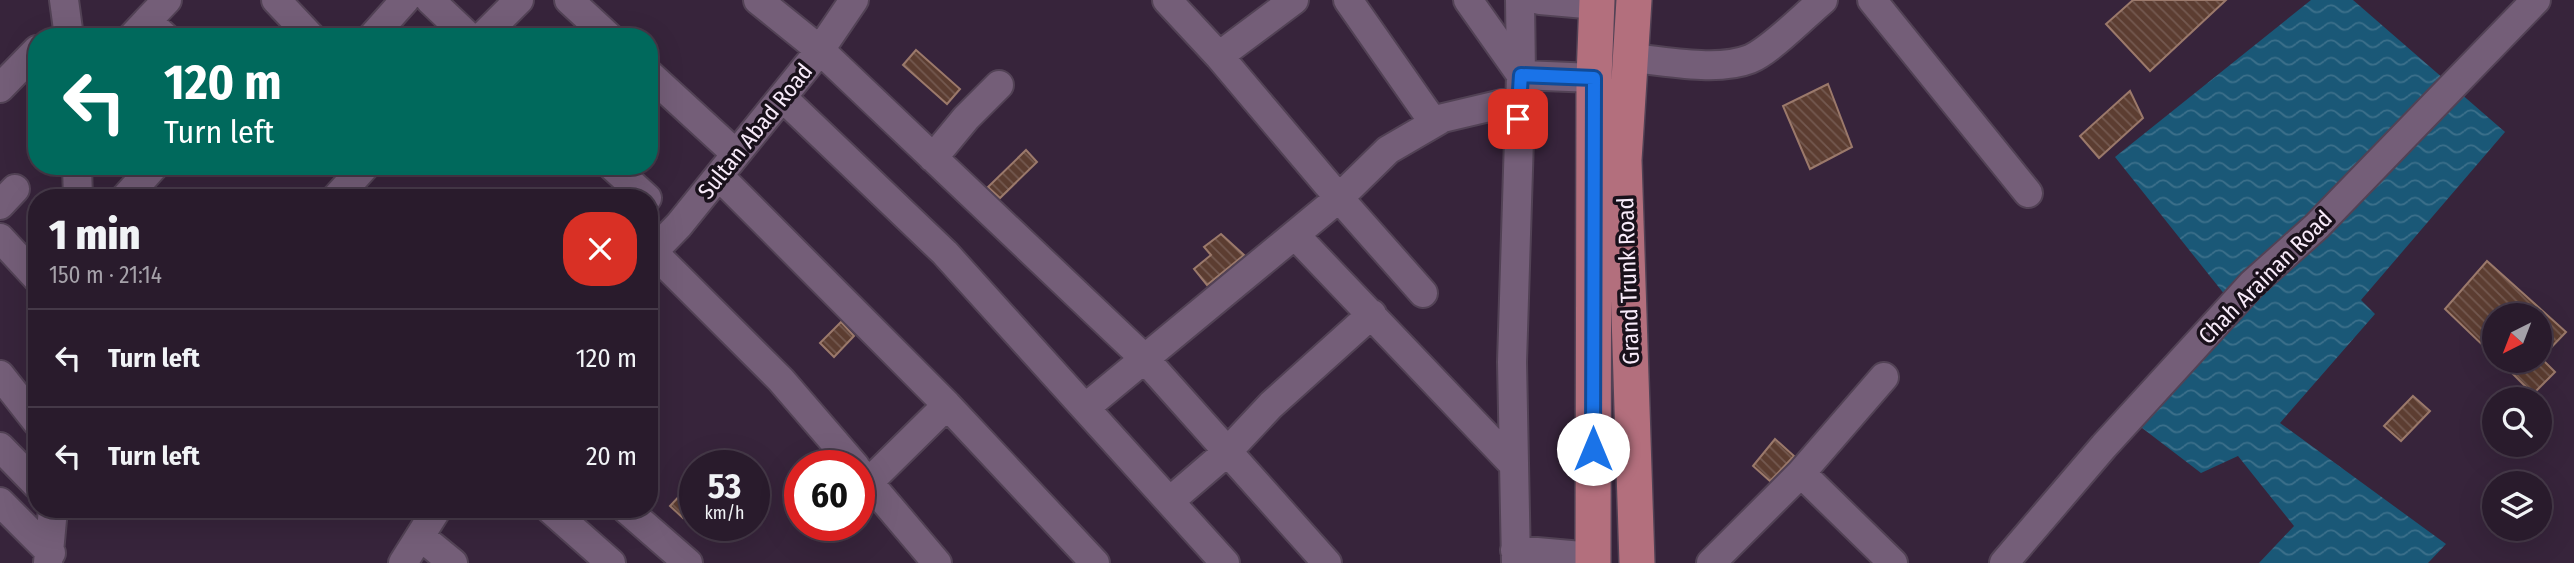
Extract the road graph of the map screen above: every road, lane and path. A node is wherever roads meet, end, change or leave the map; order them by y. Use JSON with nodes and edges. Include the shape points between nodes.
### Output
{"nodes":[{"id":1,"x":167,"y":0,"type":"edge"},
{"id":2,"x":276,"y":0,"type":"edge"},
{"id":3,"x":405,"y":0,"type":"edge"},
{"id":4,"x":430,"y":0,"type":"edge"},
{"id":5,"x":519,"y":0,"type":"edge"},
{"id":6,"x":569,"y":0,"type":"edge"},
{"id":7,"x":758,"y":0,"type":"edge"},
{"id":8,"x":854,"y":0,"type":"edge"},
{"id":9,"x":1167,"y":0,"type":"edge"},
{"id":10,"x":1294,"y":0,"type":"edge"},
{"id":11,"x":1348,"y":0,"type":"edge"},
{"id":12,"x":1468,"y":0,"type":"edge"},
{"id":13,"x":1520,"y":0,"type":"edge"},
{"id":14,"x":1540,"y":0,"type":"edge"},
{"id":15,"x":1634,"y":0,"type":"edge"},
{"id":16,"x":1823,"y":0,"type":"edge"},
{"id":17,"x":1872,"y":0,"type":"edge"},
{"id":18,"x":2536,"y":0,"type":"edge"},
{"id":19,"x":1597,"y":3,"type":"edge"},
{"id":20,"x":150,"y":28,"type":"edge"},
{"id":21,"x":303,"y":28,"type":"edge"},
{"id":22,"x":380,"y":28,"type":"edge"},
{"id":23,"x":460,"y":28,"type":"edge"},
{"id":24,"x":491,"y":28,"type":"edge"},
{"id":25,"x":599,"y":28,"type":"edge"},
{"id":26,"x":820,"y":50,"type":"junction"},
{"id":27,"x":1219,"y":56,"type":"junction"},
{"id":28,"x":1631,"y":58,"type":"junction"},
{"id":29,"x":28,"y":59,"type":"edge"},
{"id":30,"x":1594,"y":78,"type":"junction"},
{"id":31,"x":658,"y":84,"type":"edge"},
{"id":32,"x":999,"y":85,"type":"dead end"},
{"id":33,"x":1520,"y":87,"type":"junction"},
{"id":34,"x":0,"y":88,"type":"edge"},
{"id":35,"x":782,"y":97,"type":"junction"},
{"id":36,"x":1434,"y":124,"type":"junction"},
{"id":37,"x":933,"y":158,"type":"junction"},
{"id":38,"x":727,"y":165,"type":"junction"},
{"id":39,"x":146,"y":175,"type":"edge"},
{"id":40,"x":357,"y":175,"type":"edge"},
{"id":41,"x":621,"y":175,"type":"edge"},
{"id":42,"x":133,"y":189,"type":"edge"},
{"id":43,"x":345,"y":189,"type":"edge"},
{"id":44,"x":637,"y":189,"type":"edge"},
{"id":45,"x":2028,"y":193,"type":"dead end"},
{"id":46,"x":1339,"y":198,"type":"junction"},
{"id":47,"x":658,"y":208,"type":"edge"},
{"id":48,"x":679,"y":226,"type":"junction"},
{"id":49,"x":1295,"y":235,"type":"junction"},
{"id":50,"x":0,"y":237,"type":"edge"},
{"id":51,"x":658,"y":247,"type":"edge"},
{"id":52,"x":658,"y":261,"type":"edge"},
{"id":53,"x":28,"y":268,"type":"edge"},
{"id":54,"x":1423,"y":293,"type":"dead end"},
{"id":55,"x":1372,"y":314,"type":"junction"},
{"id":56,"x":1144,"y":358,"type":"junction"},
{"id":57,"x":0,"y":375,"type":"edge"},
{"id":58,"x":1884,"y":377,"type":"dead end"},
{"id":59,"x":947,"y":405,"type":"junction"},
{"id":60,"x":1085,"y":408,"type":"junction"},
{"id":61,"x":28,"y":411,"type":"edge"},
{"id":62,"x":0,"y":447,"type":"edge"},
{"id":63,"x":841,"y":450,"type":"edge"},
{"id":64,"x":1227,"y":452,"type":"junction"},
{"id":65,"x":875,"y":462,"type":"edge"},
{"id":66,"x":1514,"y":465,"type":"junction"},
{"id":67,"x":1801,"y":473,"type":"junction"},
{"id":68,"x":28,"y":476,"type":"edge"},
{"id":69,"x":875,"y":490,"type":"edge"},
{"id":70,"x":1170,"y":501,"type":"junction"},
{"id":71,"x":0,"y":502,"type":"edge"},
{"id":72,"x":52,"y":518,"type":"edge"},
{"id":73,"x":431,"y":518,"type":"edge"},
{"id":74,"x":560,"y":518,"type":"edge"},
{"id":75,"x":636,"y":518,"type":"edge"},
{"id":76,"x":420,"y":536,"type":"junction"},
{"id":77,"x":1515,"y":556,"type":"edge"},
{"id":78,"x":50,"y":558,"type":"edge"},
{"id":79,"x":1593,"y":560,"type":"edge"},
{"id":80,"x":403,"y":563,"type":"edge"},
{"id":81,"x":453,"y":563,"type":"edge"},
{"id":82,"x":611,"y":563,"type":"edge"},
{"id":83,"x":688,"y":563,"type":"edge"},
{"id":84,"x":937,"y":563,"type":"edge"},
{"id":85,"x":1095,"y":563,"type":"edge"},
{"id":86,"x":1225,"y":563,"type":"edge"},
{"id":87,"x":1326,"y":563,"type":"edge"},
{"id":88,"x":1637,"y":563,"type":"edge"},
{"id":89,"x":1711,"y":563,"type":"edge"},
{"id":90,"x":1893,"y":563,"type":"edge"},
{"id":91,"x":2004,"y":563,"type":"edge"}],
"edges":[{"from":1,"to":20,"type":"street"},
{"from":2,"to":21,"type":"street"},
{"from":3,"to":22,"type":"street"},
{"from":4,"to":23,"type":"street"},
{"from":5,"to":24,"type":"street"},
{"from":6,"to":25,"type":"street"},
{"from":7,"to":26,"type":"street"},
{"from":8,"to":26,"type":"street","name":"Sultan Abad Road"},
{"from":9,"to":27,"type":"street"},
{"from":10,"to":27,"type":"street"},
{"from":11,"to":36,"type":"street"},
{"from":12,"to":33,"type":"street"},
{"from":13,"to":33,"type":"street"},
{"from":14,"to":19,"type":"street"},
{"from":15,"to":28,"type":"main road","name":"Grand Trunk Road"},
{"from":16,"to":28,"type":"street","via":[[1753,58],[1716,65]]},
{"from":17,"to":45,"type":"street"},
{"from":18,"to":91,"type":"street","name":"Chah Arainan Road","via":[[2316,226],[2252,284]]},
{"from":19,"to":30,"type":"main road"},
{"from":26,"to":35,"type":"street","name":"Sultan Abad Road"},
{"from":26,"to":37,"type":"street"},
{"from":27,"to":46,"type":"street"},
{"from":28,"to":88,"type":"main road","name":"Grand Trunk Road","via":[[1624,160]]},
{"from":29,"to":34,"type":"street"},
{"from":30,"to":33,"type":"street"},
{"from":30,"to":79,"type":"main road"},
{"from":31,"to":38,"type":"street"},
{"from":32,"to":37,"type":"street"},
{"from":33,"to":36,"type":"street"},
{"from":33,"to":66,"type":"street","via":[[1512,362]]},
{"from":35,"to":38,"type":"street","name":"Sultan Abad Road"},
{"from":35,"to":60,"type":"street","via":[[944,253]]},
{"from":36,"to":46,"type":"street","via":[[1388,150]]},
{"from":37,"to":56,"type":"street"},
{"from":38,"to":48,"type":"street","name":"Sultan Abad Road"},
{"from":38,"to":59,"type":"street"},
{"from":39,"to":42,"type":"street"},
{"from":40,"to":43,"type":"street"},
{"from":41,"to":44,"type":"street"},
{"from":46,"to":49,"type":"street"},
{"from":46,"to":54,"type":"street"},
{"from":47,"to":48,"type":"street"},
{"from":48,"to":51,"type":"street","name":"Sultan Abad Road"},
{"from":49,"to":55,"type":"street"},
{"from":49,"to":56,"type":"street"},
{"from":50,"to":53,"type":"street"},
{"from":52,"to":63,"type":"street","via":[[782,380]]},
{"from":55,"to":64,"type":"street","via":[[1271,405]]},
{"from":55,"to":66,"type":"street"},
{"from":56,"to":60,"type":"street"},
{"from":56,"to":64,"type":"street"},
{"from":57,"to":61,"type":"street"},
{"from":58,"to":67,"type":"street"},
{"from":59,"to":65,"type":"street"},
{"from":59,"to":85,"type":"street"},
{"from":60,"to":70,"type":"street"},
{"from":62,"to":68,"type":"street"},
{"from":64,"to":70,"type":"street"},
{"from":64,"to":87,"type":"street"},
{"from":66,"to":77,"type":"street"},
{"from":67,"to":89,"type":"street"},
{"from":67,"to":90,"type":"street"},
{"from":69,"to":84,"type":"street"},
{"from":70,"to":86,"type":"street"},
{"from":71,"to":78,"type":"street"},
{"from":72,"to":78,"type":"street"},
{"from":73,"to":76,"type":"street"},
{"from":74,"to":82,"type":"street"},
{"from":75,"to":83,"type":"street"},
{"from":76,"to":80,"type":"street"},
{"from":76,"to":81,"type":"street"},
{"from":77,"to":79,"type":"street"}]}
